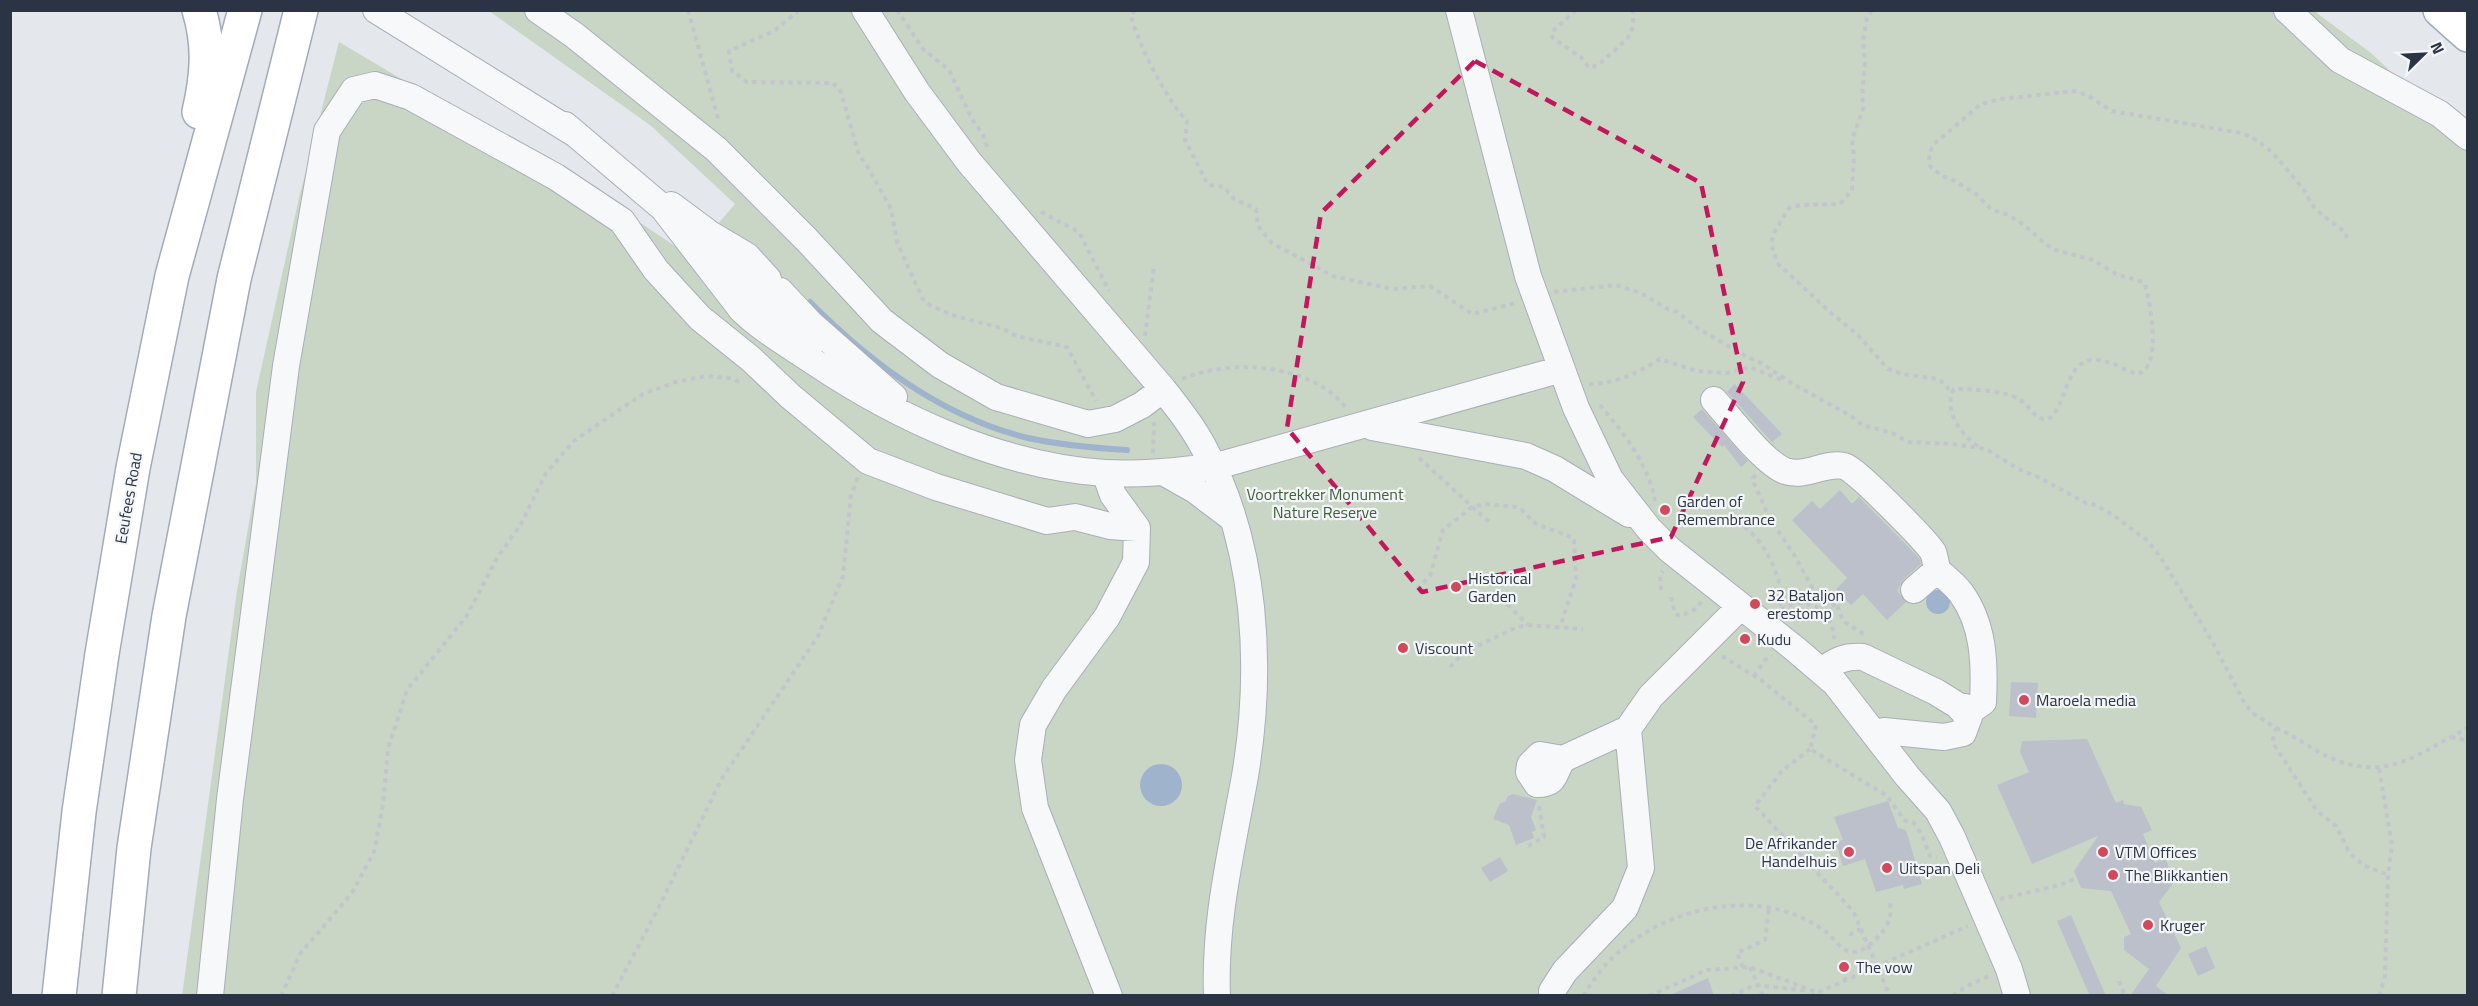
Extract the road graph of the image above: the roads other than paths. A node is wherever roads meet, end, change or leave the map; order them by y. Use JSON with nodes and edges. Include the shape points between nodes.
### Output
{"nodes":[{"id":1,"x":199,"y":10,"type":"edge"},
{"id":2,"x":245,"y":10,"type":"edge"},
{"id":3,"x":301,"y":10,"type":"edge"},
{"id":4,"x":376,"y":10,"type":"edge"},
{"id":5,"x":538,"y":10,"type":"edge"},
{"id":6,"x":865,"y":10,"type":"edge"},
{"id":7,"x":1459,"y":10,"type":"edge"},
{"id":8,"x":2287,"y":10,"type":"edge"},
{"id":9,"x":2440,"y":10,"type":"edge"},
{"id":10,"x":2468,"y":35,"type":"edge"},
{"id":11,"x":565,"y":125,"type":"junction"},
{"id":12,"x":2468,"y":137,"type":"edge"},
{"id":13,"x":172,"y":276,"type":"junction"},
{"id":14,"x":1562,"y":369,"type":"junction"},
{"id":15,"x":1166,"y":388,"type":"junction"},
{"id":16,"x":1714,"y":400,"type":"dead end"},
{"id":17,"x":1350,"y":421,"type":"junction"},
{"id":18,"x":924,"y":423,"type":"junction"},
{"id":19,"x":1214,"y":467,"type":"junction"},
{"id":20,"x":1158,"y":468,"type":"junction"},
{"id":21,"x":1105,"y":473,"type":"junction"},
{"id":22,"x":1232,"y":518,"type":"junction"},
{"id":23,"x":1137,"y":528,"type":"junction"},
{"id":24,"x":1649,"y":529,"type":"junction"},
{"id":25,"x":1937,"y":570,"type":"junction"},
{"id":26,"x":1914,"y":590,"type":"dead end"},
{"id":27,"x":1740,"y":607,"type":"junction"},
{"id":28,"x":1822,"y":671,"type":"junction"},
{"id":29,"x":1958,"y":705,"type":"junction"},
{"id":30,"x":1628,"y":729,"type":"junction"},
{"id":31,"x":1876,"y":734,"type":"junction"},
{"id":32,"x":1542,"y":784,"type":"road end"},
{"id":33,"x":1552,"y":991,"type":"dead end"},
{"id":34,"x":59,"y":996,"type":"edge"},
{"id":35,"x":119,"y":996,"type":"edge"},
{"id":36,"x":210,"y":996,"type":"edge"},
{"id":37,"x":1109,"y":996,"type":"edge"},
{"id":38,"x":1217,"y":996,"type":"edge"},
{"id":39,"x":2017,"y":996,"type":"edge"}],
"edges":[{"from":1,"to":13,"type":"main road","via":[[208,48],[206,85],[184,176]]},
{"from":2,"to":13,"type":"main road","name":"Eeufees Road"},
{"from":3,"to":35,"type":"main road","via":[[234,279],[169,616],[134,848]]},
{"from":4,"to":11,"type":"street"},
{"from":5,"to":15,"type":"street","via":[[716,149],[882,321],[940,365],[996,397],[1088,424],[1133,410]]},
{"from":6,"to":15,"type":"street","via":[[917,92],[969,162]]},
{"from":7,"to":14,"type":"street","via":[[1528,276]]},
{"from":8,"to":12,"type":"street","via":[[2340,60],[2440,114]]},
{"from":9,"to":10,"type":"main road"},
{"from":11,"to":18,"type":"street","via":[[710,234],[747,256],[767,292]]},
{"from":11,"to":18,"type":"street","via":[[663,208],[755,323],[850,387]]},
{"from":13,"to":34,"type":"main road","name":"Eeufees Road","via":[[133,468],[102,654],[78,812]]},
{"from":14,"to":17,"type":"street"},
{"from":14,"to":24,"type":"street","via":[[1610,479]]},
{"from":15,"to":19,"type":"street"},
{"from":16,"to":25,"type":"street","via":[[1767,459],[1784,470],[1800,473],[1834,465],[1856,472],[1932,552]]},
{"from":17,"to":19,"type":"street"},
{"from":17,"to":24,"type":"street","via":[[1526,456],[1590,489]]},
{"from":18,"to":21,"type":"street","via":[[1023,460]]},
{"from":19,"to":20,"type":"street"},
{"from":19,"to":22,"type":"street"},
{"from":20,"to":21,"type":"street"},
{"from":20,"to":22,"type":"street"},
{"from":21,"to":23,"type":"street","via":[[1113,495]]},
{"from":22,"to":38,"type":"street","via":[[1251,605],[1255,667],[1245,775],[1223,885],[1216,944]]},
{"from":23,"to":36,"type":"street","via":[[1075,517],[1047,520],[936,487],[868,461],[700,318],[657,270],[622,221],[556,177],[411,97],[375,85],[354,90],[327,131],[286,366],[230,799]]},
{"from":23,"to":37,"type":"street","via":[[1136,561],[1107,617],[1054,689],[1033,725],[1028,760],[1035,808]]},
{"from":24,"to":27,"type":"street"},
{"from":25,"to":26,"type":"street"},
{"from":25,"to":29,"type":"street","via":[[1960,592],[1978,623],[1984,669],[1983,702],[1972,709]]},
{"from":27,"to":28,"type":"street"},
{"from":27,"to":30,"type":"street","via":[[1651,696]]},
{"from":28,"to":29,"type":"street","via":[[1839,659],[1863,657]]},
{"from":28,"to":31,"type":"street"},
{"from":29,"to":31,"type":"street","via":[[1969,717],[1963,733],[1944,737],[1884,731]]},
{"from":30,"to":32,"type":"street","via":[[1563,759],[1552,780]]},
{"from":30,"to":33,"type":"street","via":[[1641,868],[1625,908],[1565,971]]},
{"from":31,"to":39,"type":"street","via":[[1938,811],[2009,969]]}]}
